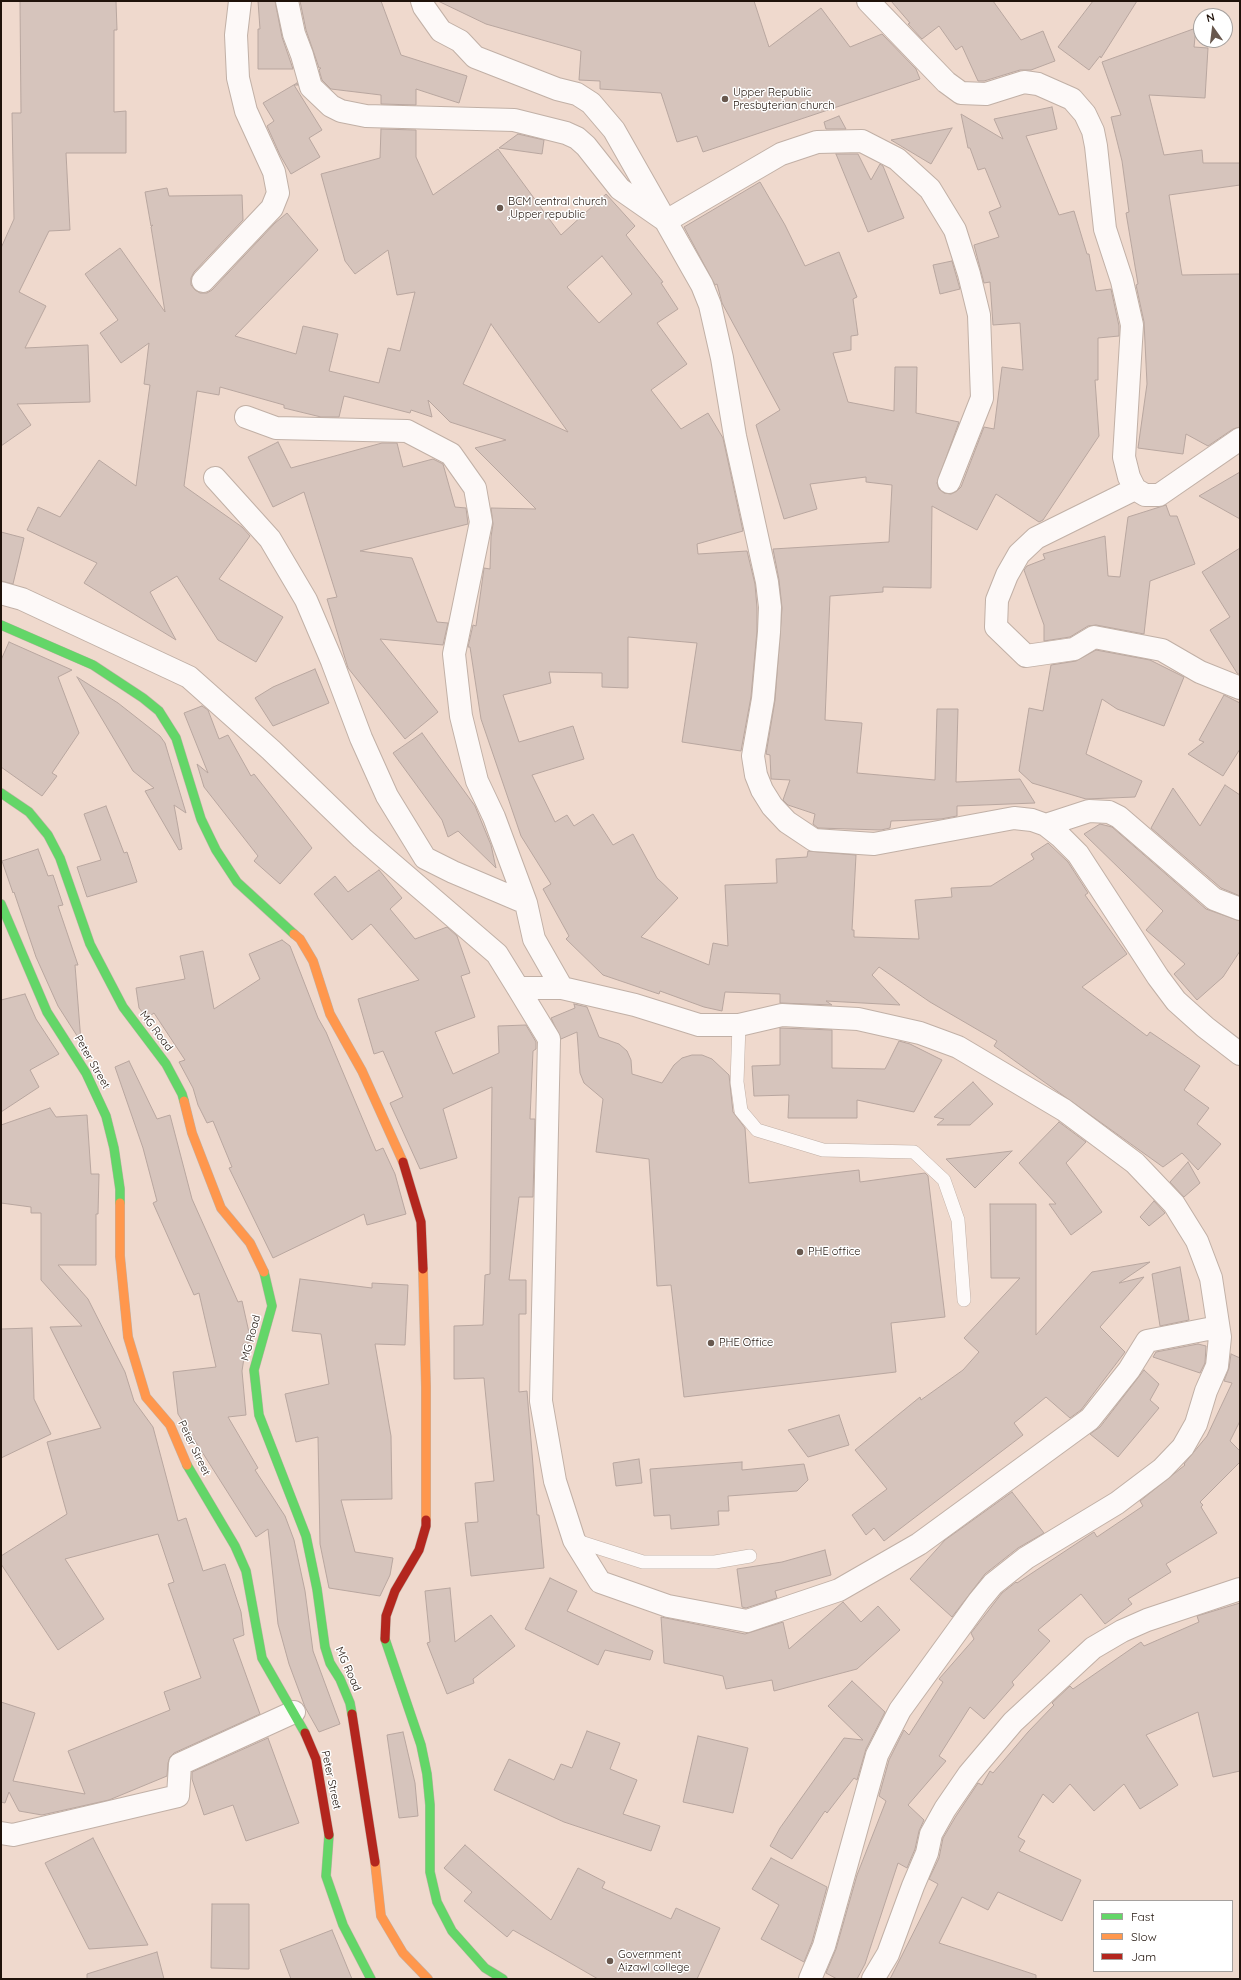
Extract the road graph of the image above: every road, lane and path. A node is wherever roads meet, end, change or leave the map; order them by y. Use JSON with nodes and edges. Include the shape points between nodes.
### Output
{"nodes":[{"id":1,"x":240,"y":1,"type":"edge"},
{"id":2,"x":287,"y":1,"type":"edge"},
{"id":3,"x":422,"y":1,"type":"edge"},
{"id":4,"x":868,"y":1,"type":"edge"},
{"id":5,"x":666,"y":221,"type":"junction"},
{"id":6,"x":203,"y":281,"type":"dead end"},
{"id":7,"x":246,"y":418,"type":"dead end"},
{"id":8,"x":1240,"y":439,"type":"edge"},
{"id":9,"x":215,"y":478,"type":"dead end"},
{"id":10,"x":949,"y":482,"type":"dead end"},
{"id":11,"x":1135,"y":489,"type":"junction"},
{"id":12,"x":1,"y":593,"type":"edge"},
{"id":13,"x":1,"y":625,"type":"edge"},
{"id":14,"x":1240,"y":688,"type":"edge"},
{"id":15,"x":1,"y":793,"type":"edge"},
{"id":16,"x":1046,"y":825,"type":"junction"},
{"id":17,"x":526,"y":903,"type":"junction"},
{"id":18,"x":1,"y":904,"type":"edge"},
{"id":19,"x":1240,"y":909,"type":"edge"},
{"id":20,"x":518,"y":988,"type":"junction"},
{"id":21,"x":562,"y":988,"type":"junction"},
{"id":22,"x":739,"y":1025,"type":"junction"},
{"id":23,"x":1240,"y":1054,"type":"edge"},
{"id":24,"x":964,"y":1300,"type":"dead end"},
{"id":25,"x":1218,"y":1327,"type":"junction"},
{"id":26,"x":574,"y":1540,"type":"junction"},
{"id":27,"x":750,"y":1556,"type":"dead end"},
{"id":28,"x":1240,"y":1589,"type":"edge"},
{"id":29,"x":294,"y":1712,"type":"junction"},
{"id":30,"x":1,"y":1833,"type":"edge"},
{"id":31,"x":370,"y":1979,"type":"edge"},
{"id":32,"x":428,"y":1979,"type":"edge"},
{"id":33,"x":504,"y":1979,"type":"edge"},
{"id":34,"x":810,"y":1979,"type":"edge"},
{"id":35,"x":873,"y":1979,"type":"edge"}],
"edges":[{"from":1,"to":6,"type":"street","via":[[236,35],[238,78],[246,111],[274,172],[278,193],[272,208]]},
{"from":2,"to":5,"type":"street","via":[[294,34],[311,87],[331,106],[341,111],[366,116],[514,120],[566,133],[586,146],[620,189]]},
{"from":3,"to":5,"type":"street","via":[[441,31],[460,41],[475,57],[557,89],[577,94],[591,103],[614,130]]},
{"from":4,"to":11,"type":"street","via":[[946,82],[961,93],[986,94],[1024,82],[1038,84],[1072,99],[1085,114],[1093,131],[1096,146],[1105,229],[1122,281],[1132,325],[1124,457],[1129,478]]},
{"from":5,"to":10,"type":"street","via":[[781,154],[817,142],[862,141],[897,159],[930,188],[955,230],[979,316],[982,398]]},
{"from":5,"to":16,"type":"street","via":[[702,285],[710,305],[767,582],[769,632],[763,699],[753,756],[756,775],[772,806],[787,822],[814,840],[874,844],[1014,818]]},
{"from":7,"to":17,"type":"street","via":[[276,428],[407,431],[451,454],[475,488],[481,522],[454,654],[461,716],[477,782],[494,816]]},
{"from":8,"to":11,"type":"street","via":[[1159,495],[1145,495]]},
{"from":9,"to":17,"type":"street","via":[[270,539],[306,600],[387,796],[424,858]]},
{"from":11,"to":14,"type":"street","via":[[1036,538],[1019,554],[997,600],[996,627],[1026,656],[1074,649],[1094,637],[1162,650],[1200,672]]},
{"from":12,"to":20,"type":"street","via":[[22,599],[189,676],[271,750],[362,838],[497,954]]},
{"from":13,"to":33,"type":"main road","via":[[93,665],[160,711],[176,738],[201,819],[216,850],[237,882],[300,939],[313,961],[330,1014],[362,1071],[407,1170],[421,1222],[423,1256],[426,1526],[419,1550],[395,1591],[386,1616],[386,1639],[421,1745],[430,1805],[430,1872],[437,1902],[452,1931],[485,1968]]},
{"from":15,"to":32,"type":"main road","name":"MG Road","via":[[29,812],[48,836],[60,858],[90,944],[123,1007],[166,1064],[182,1094],[192,1133],[220,1208],[250,1243],[263,1270],[272,1306],[254,1370],[259,1415],[306,1536],[325,1647],[350,1703],[373,1839],[381,1916],[403,1953]]},
{"from":16,"to":19,"type":"street","via":[[1089,811],[1109,812],[1214,899]]},
{"from":16,"to":23,"type":"street","via":[[1078,854],[1176,1001],[1205,1028]]},
{"from":17,"to":21,"type":"street","via":[[534,940]]},
{"from":18,"to":29,"type":"main road","name":"Peter Street","via":[[48,1012],[86,1073],[106,1116],[120,1189],[120,1256],[128,1336],[146,1397],[170,1425],[186,1464],[235,1546],[246,1572],[252,1596],[262,1658]]},
{"from":20,"to":21,"type":"street"},
{"from":20,"to":26,"type":"street","via":[[548,1039],[541,1401],[555,1481]]},
{"from":21,"to":22,"type":"street","via":[[635,1005],[699,1025]]},
{"from":22,"to":24,"type":"lane","via":[[737,1082],[741,1111],[757,1130],[823,1150],[914,1152],[944,1180],[958,1220]]},
{"from":22,"to":25,"type":"street","via":[[782,1015],[858,1019],[920,1033],[958,1047],[1064,1110],[1135,1163],[1174,1204],[1197,1241],[1211,1278]]},
{"from":25,"to":26,"type":"street","via":[[1147,1341],[1129,1370],[1090,1419],[919,1544],[840,1590],[747,1621],[668,1606],[600,1582]]},
{"from":25,"to":34,"type":"street","via":[[1220,1337],[1217,1366],[1206,1390],[1196,1424],[1183,1447],[1162,1468],[1117,1503],[1026,1558],[993,1584],[900,1710],[877,1755],[824,1946]]},
{"from":26,"to":27,"type":"lane","via":[[643,1562],[716,1562]]},
{"from":28,"to":35,"type":"street","via":[[1147,1620],[1093,1648],[1013,1722],[970,1774],[931,1834],[927,1852],[888,1954]]},
{"from":29,"to":30,"type":"street","via":[[180,1764],[178,1796],[13,1835]]},
{"from":29,"to":31,"type":"main road","name":"Peter Street","via":[[316,1759],[322,1788],[330,1840],[326,1876],[343,1925]]}]}
